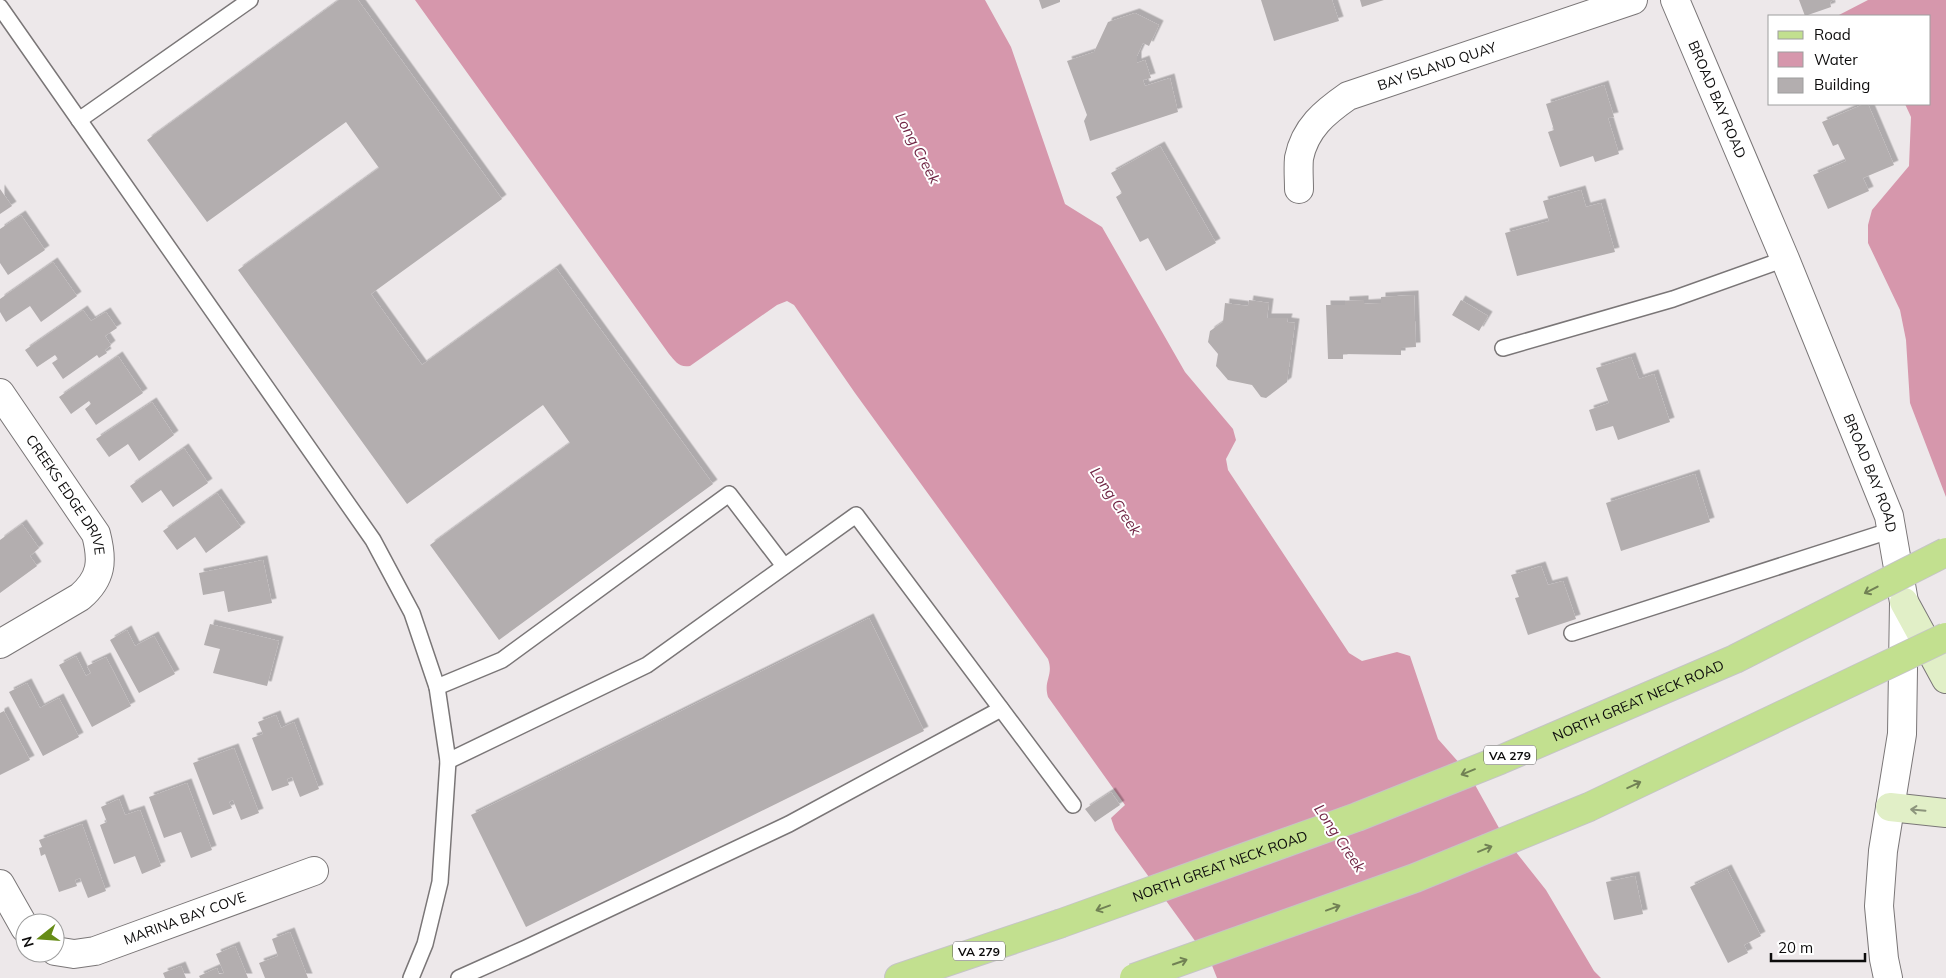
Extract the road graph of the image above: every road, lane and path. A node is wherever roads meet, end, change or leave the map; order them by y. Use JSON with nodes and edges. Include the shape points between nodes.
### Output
{"nodes":[{"id":1,"x":250,"y":0,"type":"edge"},
{"id":2,"x":1633,"y":0,"type":"edge"},
{"id":3,"x":1675,"y":0,"type":"edge"},
{"id":4,"x":0,"y":7,"type":"edge"},
{"id":5,"x":79,"y":120,"type":"junction"},
{"id":6,"x":1299,"y":190,"type":"dead end"},
{"id":7,"x":1785,"y":260,"type":"junction"},
{"id":8,"x":1503,"y":348,"type":"dead end"},
{"id":9,"x":0,"y":393,"type":"edge"},
{"id":10,"x":1892,"y":530,"type":"junction"},
{"id":11,"x":1946,"y":552,"type":"edge"},
{"id":12,"x":784,"y":566,"type":"junction"},
{"id":13,"x":1904,"y":602,"type":"junction"},
{"id":14,"x":1572,"y":633,"type":"dead end"},
{"id":15,"x":1946,"y":637,"type":"edge"},
{"id":16,"x":0,"y":644,"type":"edge"},
{"id":17,"x":1946,"y":679,"type":"edge"},
{"id":18,"x":437,"y":687,"type":"junction"},
{"id":19,"x":1001,"y":709,"type":"junction"},
{"id":20,"x":448,"y":761,"type":"junction"},
{"id":21,"x":1073,"y":805,"type":"dead end"},
{"id":22,"x":1890,"y":807,"type":"junction"},
{"id":23,"x":1946,"y":812,"type":"edge"},
{"id":24,"x":314,"y":871,"type":"dead end"},
{"id":25,"x":0,"y":884,"type":"edge"},
{"id":26,"x":16,"y":913,"type":"edge"},
{"id":27,"x":65,"y":953,"type":"edge"},
{"id":28,"x":411,"y":978,"type":"edge"},
{"id":29,"x":459,"y":978,"type":"edge"},
{"id":30,"x":899,"y":978,"type":"edge"},
{"id":31,"x":1134,"y":978,"type":"edge"},
{"id":32,"x":1888,"y":978,"type":"edge"}],
"edges":[{"from":1,"to":5,"type":"lane"},
{"from":2,"to":6,"type":"street","name":"BAY ISLAND QUAY","via":[[1348,96],[1324,113],[1308,134],[1299,158]]},
{"from":3,"to":7,"type":"street","name":"BROAD BAY ROAD"},
{"from":4,"to":5,"type":"lane"},
{"from":5,"to":18,"type":"lane","via":[[373,540],[412,613]]},
{"from":7,"to":8,"type":"lane","via":[[1673,299]]},
{"from":7,"to":10,"type":"street","name":"BROAD BAY ROAD"},
{"from":9,"to":16,"type":"street","name":"CREEKS EDGE DRIVE","via":[[96,534],[101,553],[99,572],[89,589]]},
{"from":10,"to":13,"type":"street","name":"BROAD BAY ROAD"},
{"from":10,"to":14,"type":"lane"},
{"from":11,"to":30,"type":"main road","name":"NORTH GREAT NECK ROAD","number":"VA 279","one_way":true,"bridge":true,"via":[[1735,659],[1500,760],[1357,817]]},
{"from":12,"to":18,"type":"lane","via":[[730,494],[502,660]]},
{"from":12,"to":19,"type":"lane","via":[[856,515]]},
{"from":12,"to":20,"type":"lane","via":[[647,665]]},
{"from":13,"to":17,"type":"street"},
{"from":13,"to":22,"type":"street","name":"BROAD BAY ROAD","via":[[1902,734]]},
{"from":31,"to":15,"type":"main road","one_way":true,"bridge":true,"via":[[1415,878],[1588,807]]},
{"from":18,"to":20,"type":"lane"},
{"from":19,"to":21,"type":"lane"},
{"from":19,"to":29,"type":"lane","via":[[789,824]]},
{"from":20,"to":28,"type":"lane","via":[[440,882],[425,944]]},
{"from":23,"to":22,"type":"street","one_way":true},
{"from":22,"to":32,"type":"street","name":"BROAD BAY ROAD","via":[[1879,906]]},
{"from":24,"to":27,"type":"street","name":"MARINA BAY COVE","via":[[95,951]]},
{"from":25,"to":26,"type":"street"}]}
